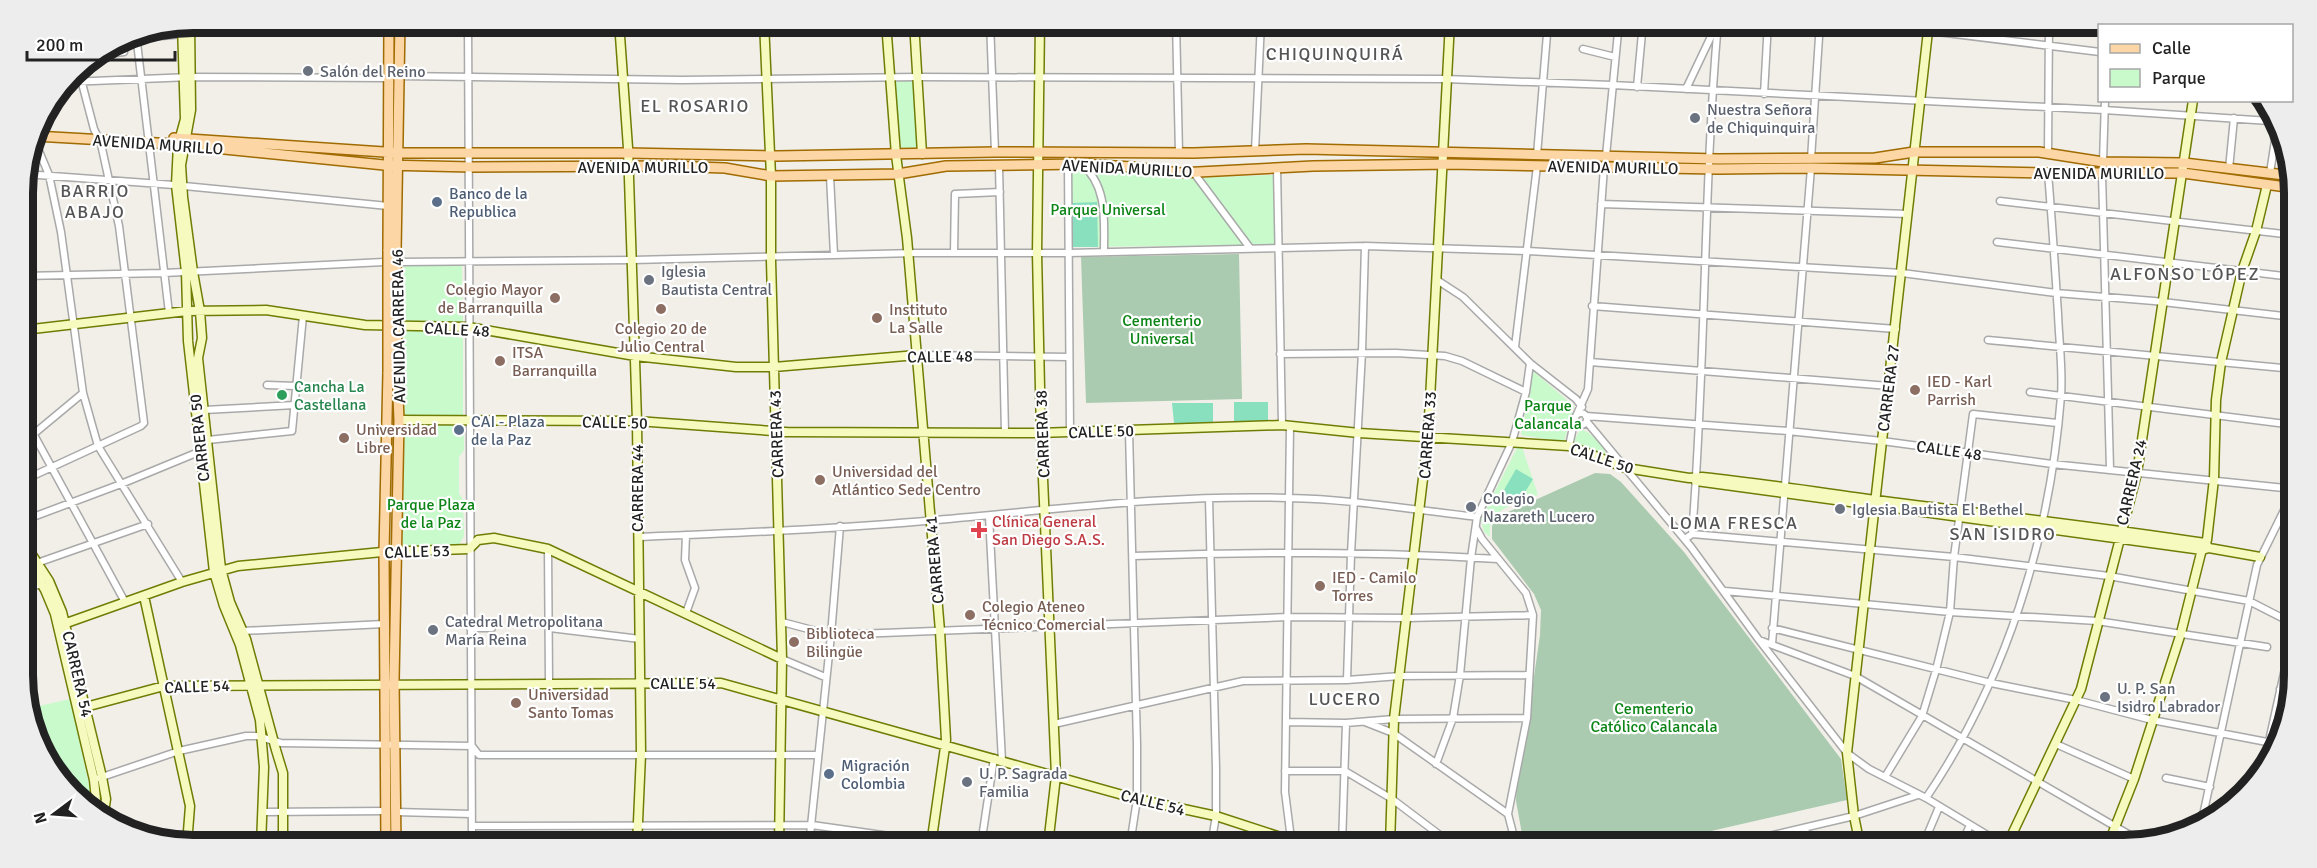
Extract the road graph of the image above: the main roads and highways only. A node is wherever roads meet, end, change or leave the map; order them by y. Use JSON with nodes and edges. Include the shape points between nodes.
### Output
{"nodes":[{"id":1,"x":389,"y":33,"type":"edge"},
{"id":2,"x":399,"y":33,"type":"edge"},
{"id":3,"x":46,"y":131,"type":"edge"},
{"id":4,"x":98,"y":136,"type":"junction"},
{"id":5,"x":43,"y":137,"type":"edge"},
{"id":6,"x":181,"y":142,"type":"junction"},
{"id":7,"x":387,"y":153,"type":"junction"},
{"id":8,"x":399,"y":153,"type":"junction"},
{"id":9,"x":1811,"y":163,"type":"junction"},
{"id":10,"x":1709,"y":164,"type":"junction"},
{"id":11,"x":387,"y":165,"type":"junction"},
{"id":12,"x":399,"y":165,"type":"junction"},
{"id":13,"x":410,"y":166,"type":"junction"},
{"id":14,"x":2183,"y":168,"type":"junction"},
{"id":15,"x":2283,"y":175,"type":"edge"},
{"id":16,"x":399,"y":177,"type":"junction"},
{"id":17,"x":2284,"y":187,"type":"edge"},
{"id":18,"x":392,"y":248,"type":"junction"},
{"id":19,"x":393,"y":372,"type":"junction"},
{"id":20,"x":389,"y":685,"type":"junction"},
{"id":21,"x":391,"y":812,"type":"junction"},
{"id":22,"x":388,"y":835,"type":"edge"},
{"id":23,"x":394,"y":835,"type":"edge"}],
"edges":[{"from":1,"to":7,"type":"main road","name":"AVENIDA CARRERA 46"},
{"from":2,"to":8,"type":"main road","name":"AVENIDA CARRERA 46"},
{"from":3,"to":4,"type":"main road","name":"AVENIDA MURILLO"},
{"from":4,"to":5,"type":"main road","name":"AVENIDA MURILLO"},
{"from":4,"to":6,"type":"main road","name":"AVENIDA MURILLO"},
{"from":6,"to":7,"type":"main road","name":"AVENIDA MURILLO"},
{"from":6,"to":11,"type":"main road","name":"AVENIDA MURILLO"},
{"from":7,"to":8,"type":"main road","name":"AVENIDA MURILLO"},
{"from":7,"to":11,"type":"main road","name":"AVENIDA CARRERA 46"},
{"from":8,"to":10,"type":"main road","name":"AVENIDA MURILLO","via":[[769,156],[1306,149],[1606,156]]},
{"from":8,"to":12,"type":"main road","name":"AVENIDA CARRERA 46"},
{"from":9,"to":10,"type":"main road","name":"AVENIDA MURILLO"},
{"from":9,"to":14,"type":"main road","name":"AVENIDA MURILLO","via":[[1912,170],[2102,174]]},
{"from":9,"to":14,"type":"main road","name":"AVENIDA MURILLO","via":[[1914,152],[2048,153]]},
{"from":10,"to":13,"type":"main road","name":"AVENIDA MURILLO","via":[[1443,164],[1194,173],[1080,164],[946,165],[898,174],[830,176],[771,176],[716,168]]},
{"from":11,"to":12,"type":"main road","name":"AVENIDA MURILLO"},
{"from":11,"to":18,"type":"main road","name":"AVENIDA CARRERA 46"},
{"from":12,"to":13,"type":"main road","name":"AVENIDA MURILLO"},
{"from":12,"to":16,"type":"main road","name":"AVENIDA CARRERA 46"},
{"from":13,"to":16,"type":"main road"},
{"from":14,"to":15,"type":"main road","name":"AVENIDA MURILLO"},
{"from":14,"to":17,"type":"main road","name":"AVENIDA MURILLO"},
{"from":16,"to":18,"type":"main road","name":"AVENIDA CARRERA 46"},
{"from":18,"to":19,"type":"main road","name":"AVENIDA CARRERA 46","bridge":true},
{"from":19,"to":20,"type":"main road","name":"AVENIDA CARRERA 46","via":[[387,402],[384,552]]},
{"from":19,"to":20,"type":"main road","name":"AVENIDA CARRERA 46","via":[[399,420]]},
{"from":20,"to":21,"type":"main road","name":"AVENIDA CARRERA 46"},
{"from":21,"to":22,"type":"main road","name":"AVENIDA CARRERA 46"},
{"from":21,"to":23,"type":"main road","name":"AVENIDA CARRERA 46"}]}
